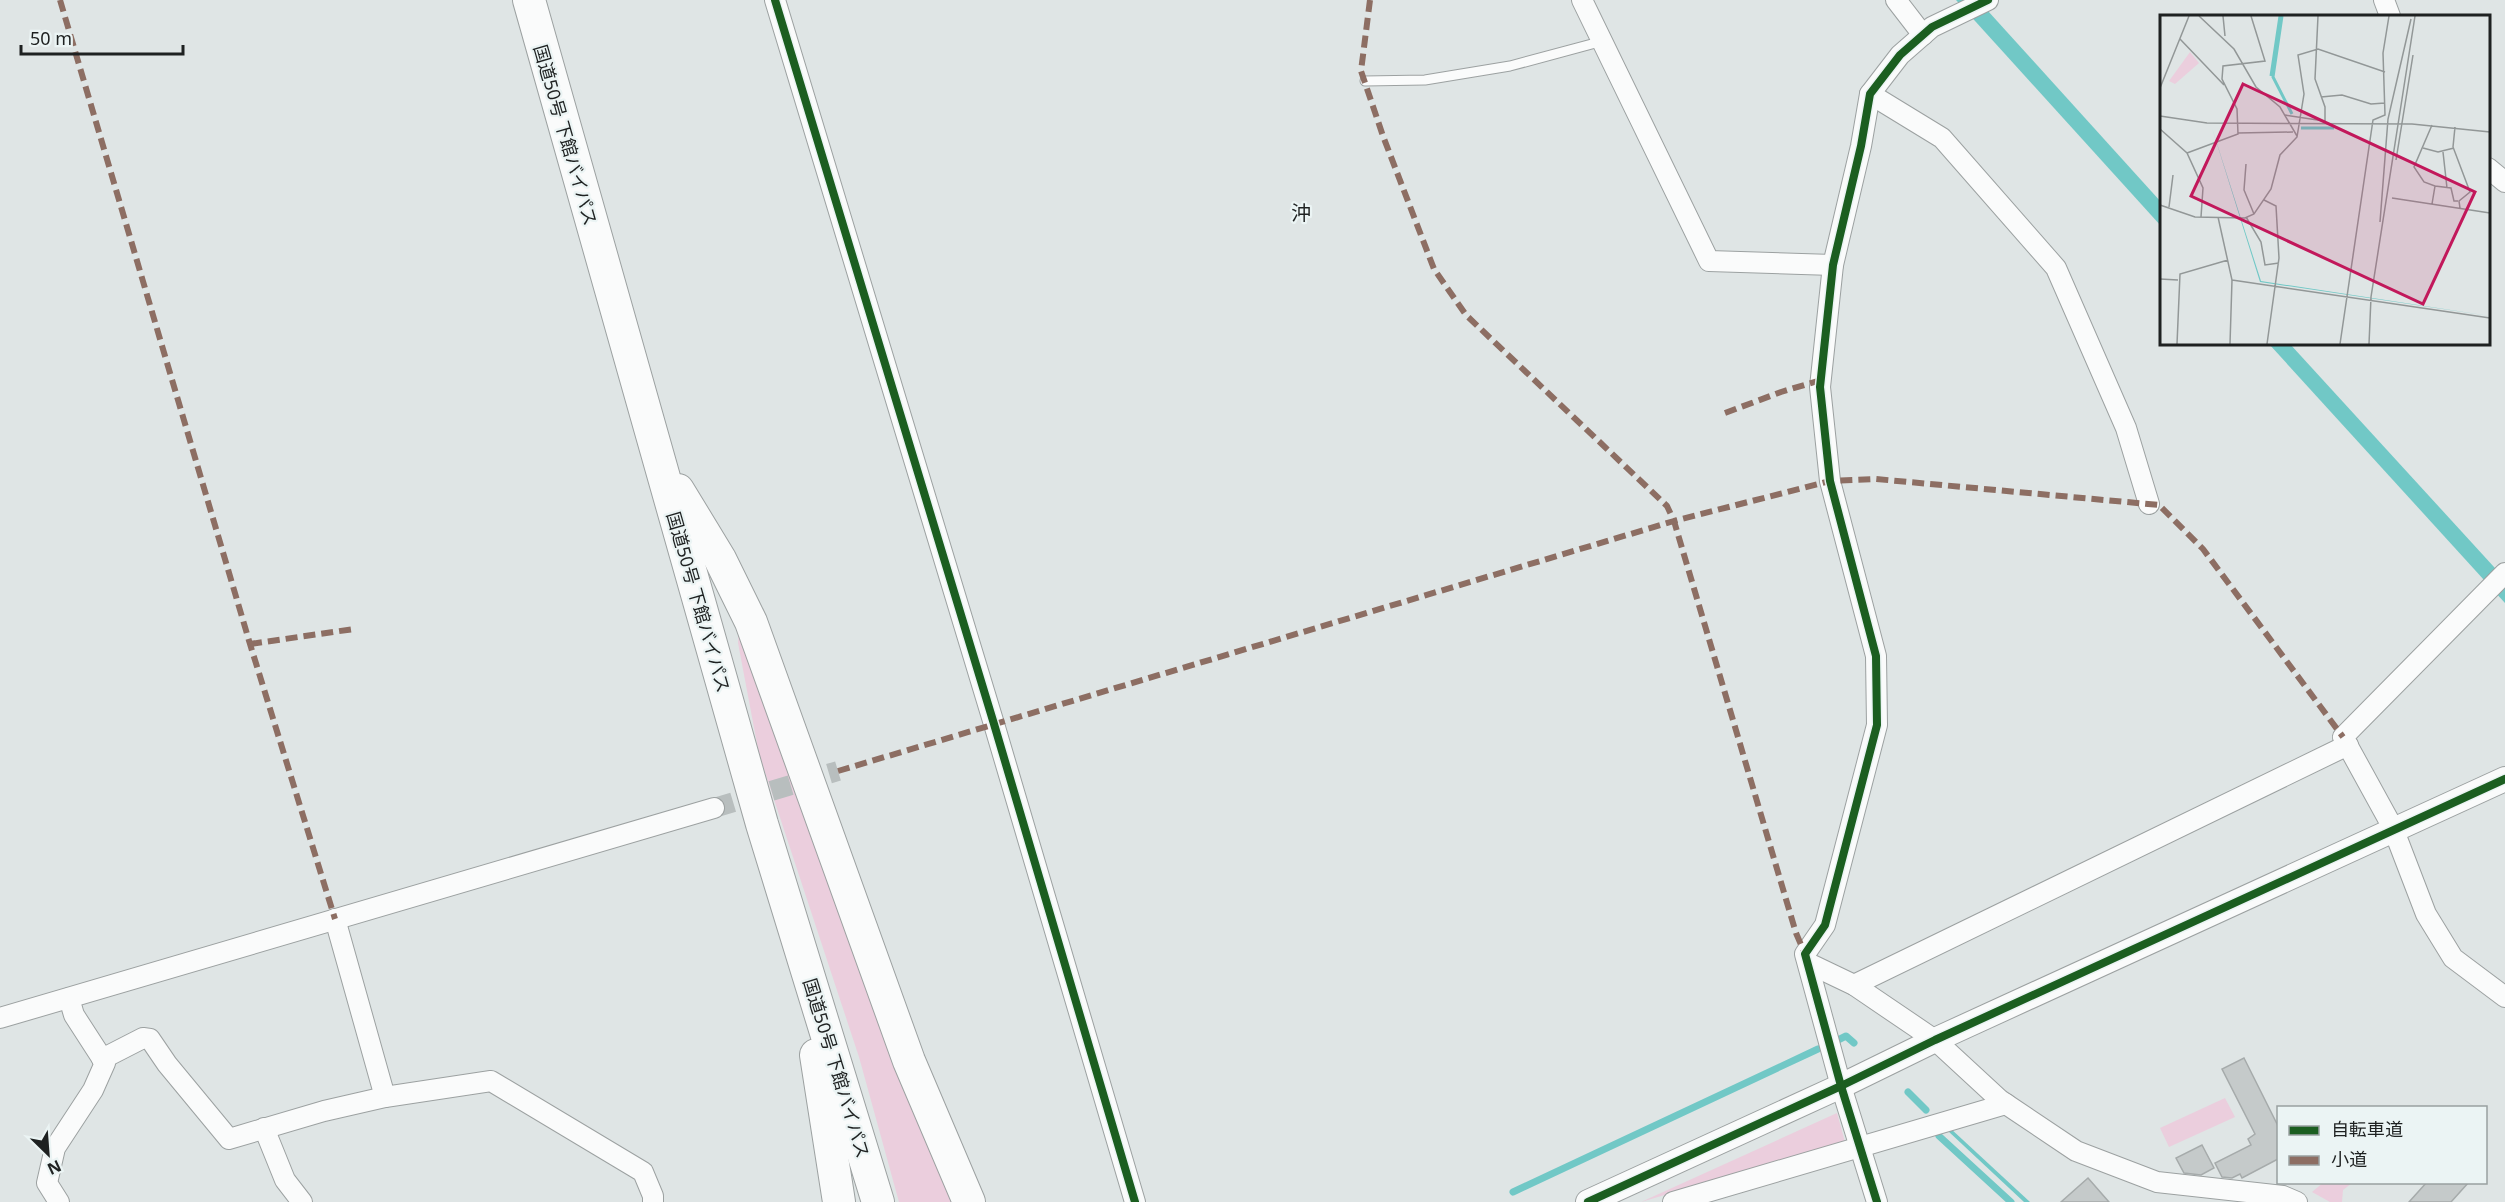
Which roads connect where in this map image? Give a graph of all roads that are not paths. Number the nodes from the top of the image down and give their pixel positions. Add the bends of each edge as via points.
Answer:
1 (529, 0) edge
2 (775, 0) edge
3 (1582, 0) edge
4 (1896, 0) edge
5 (2384, 0) edge
6 (1986, 1) edge
7 (2390, 15) edge
8 (1923, 35) junction
9 (1603, 41) junction
10 (1365, 81) dead end
11 (1870, 93) junction
12 (2490, 170) edge
13 (2505, 182) edge
14 (1833, 265) junction
15 (656, 453) junction
16 (2149, 504) dead end
17 (2505, 573) edge
18 (2348, 745) junction
19 (2505, 779) edge
20 (714, 808) tunnel mouth
21 (2393, 828) junction
22 (335, 919) junction
23 (797, 937) junction
24 (1808, 963) junction
25 (1854, 985) junction
26 (2505, 997) edge
27 (69, 998) junction
28 (0, 1018) edge
29 (1935, 1040) junction
30 (102, 1059) junction
31 (1841, 1086) junction
32 (385, 1097) junction
33 (2006, 1104) junction
34 (264, 1128) junction
35 (1861, 1146) junction
36 (1603, 1199) edge
37 (59, 1202) edge
38 (302, 1202) edge
39 (653, 1202) edge
40 (839, 1202) edge
41 (878, 1202) edge
42 (969, 1202) edge
43 (1135, 1202) edge
44 (1673, 1202) edge
45 (1877, 1202) edge
46 (2297, 1202) edge

1 - 15 highway, 国道50号 下館バイパス
2 - 43 street
3 - 9 street
4 - 8 street
5 - 7 street
6 - 8 street
8 - 11 street via 1900,55
9 - 10 lane via 1425,80
9 - 14 street via 1710,261
11 - 14 street
11 - 16 street via 1942,138 2056,268 2126,428
12 - 13 street
14 - 24 street via 1820,387 1830,481 1876,656 1877,725 1825,925 1805,954
15 - 23 highway, 国道50号 下館バイパス
15 - 42 highway via 720,559 751,622 909,1060
17 - 18 street via 2343,737
18 - 21 street
18 - 25 street
19 - 21 street
20 - 22 street
21 - 26 street via 2426,914 2453,958
21 - 29 street
22 - 27 street
22 - 32 street
23 - 40 highway
23 - 41 highway, 国道50号 下館バイパス
24 - 25 street
24 - 31 street
25 - 29 street
27 - 28 street
27 - 30 street via 74,1015
29 - 31 street
29 - 33 street
30 - 34 street via 143,1038 150,1039 229,1139
30 - 37 street via 105,1063 93,1090 55,1148 47,1183
31 - 35 street
31 - 36 street
32 - 34 street
32 - 39 street via 491,1081 643,1172
33 - 35 street
33 - 46 street via 2076,1151 2157,1182 2283,1196
34 - 38 street via 285,1180
35 - 44 street
35 - 45 street

